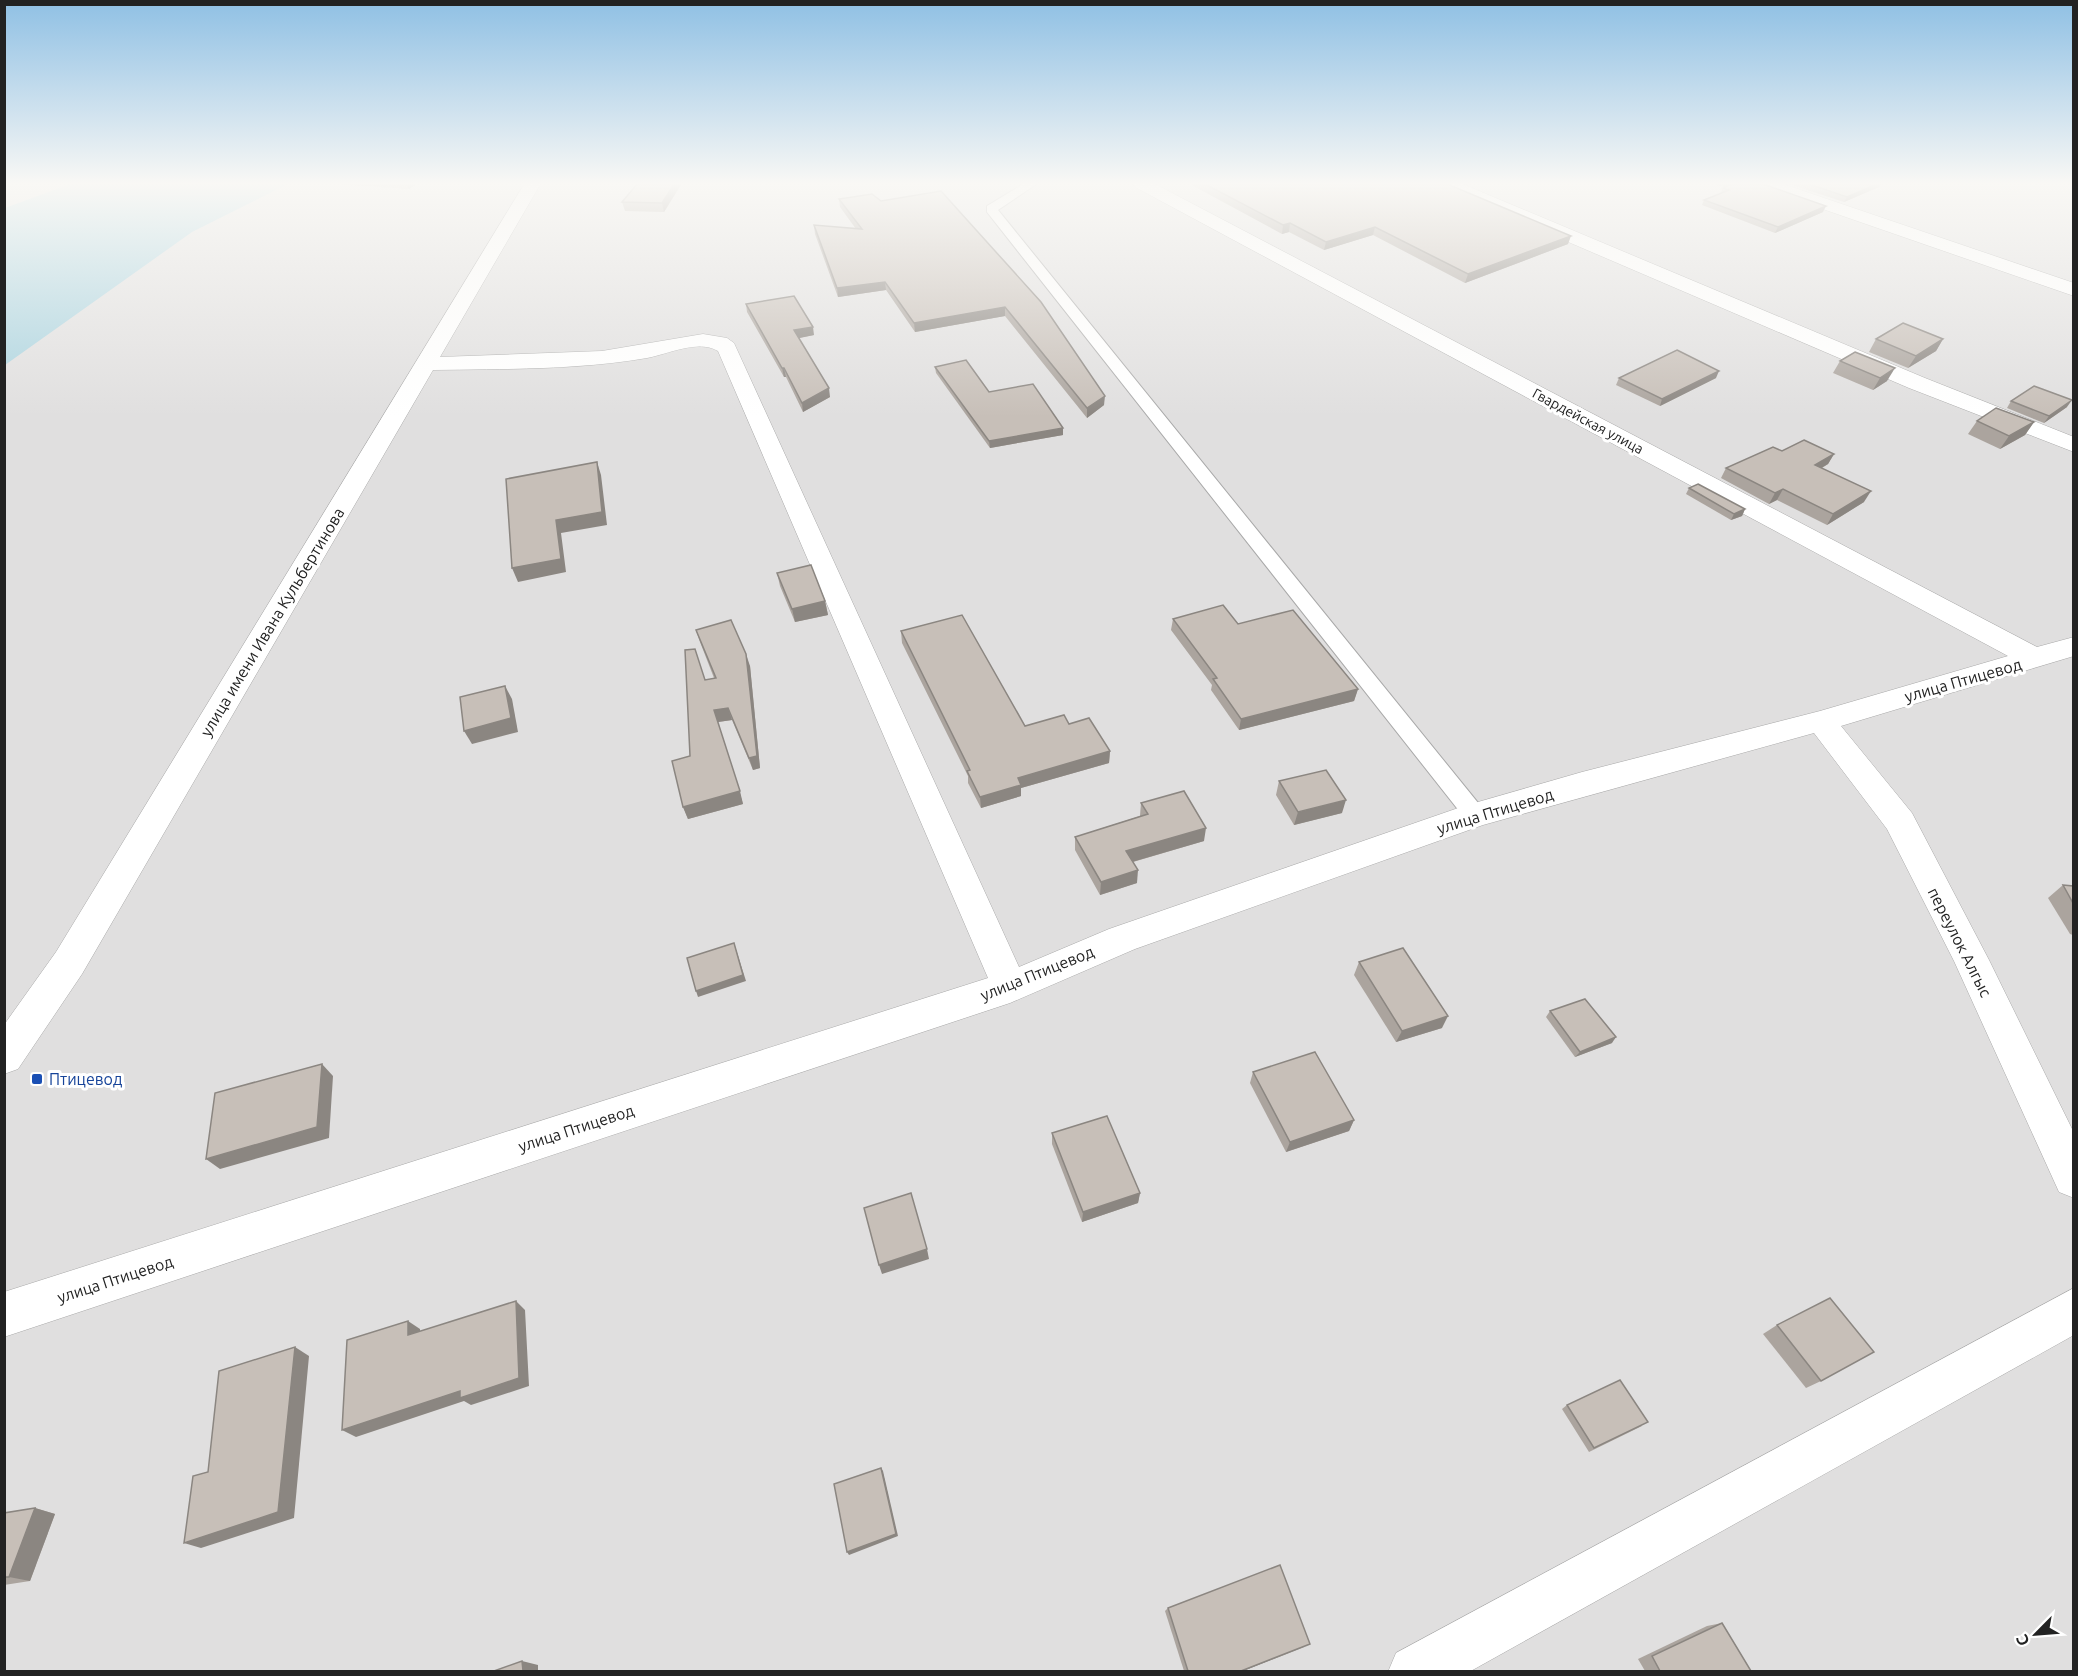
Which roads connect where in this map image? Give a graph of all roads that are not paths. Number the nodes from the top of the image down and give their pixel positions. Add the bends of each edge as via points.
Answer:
1 (487, 261) edge
2 (1033, 261) edge
3 (1288, 261) edge
4 (1630, 261) edge
5 (1990, 261) edge
6 (2073, 290) edge
7 (426, 364) junction
8 (2073, 445) edge
9 (2073, 646) edge
10 (2036, 659) junction
11 (1821, 721) junction
12 (1475, 815) junction
13 (1010, 987) junction
14 (4, 1057) edge
15 (2073, 1178) edge
16 (2073, 1310) edge
17 (4, 1315) edge
18 (1415, 1671) edge

1 - 7 street, улица имени Ивана Кульбертинова
2 - 12 lane
3 - 10 street, Гвардейская улица
4 - 8 street
5 - 6 street
7 - 13 street via 618,357 712,340 727,347
7 - 14 street, улица имени Ивана Кульбертинова via 69,963
9 - 10 street, улица Птицевод
10 - 11 street, улица Птицевод
11 - 12 street, улица Птицевод
11 - 15 street, переулок Алгыс via 1900,822 1971,960
12 - 13 street, улица Птицевод via 1122,939
13 - 17 street, улица Птицевод
16 - 18 street

